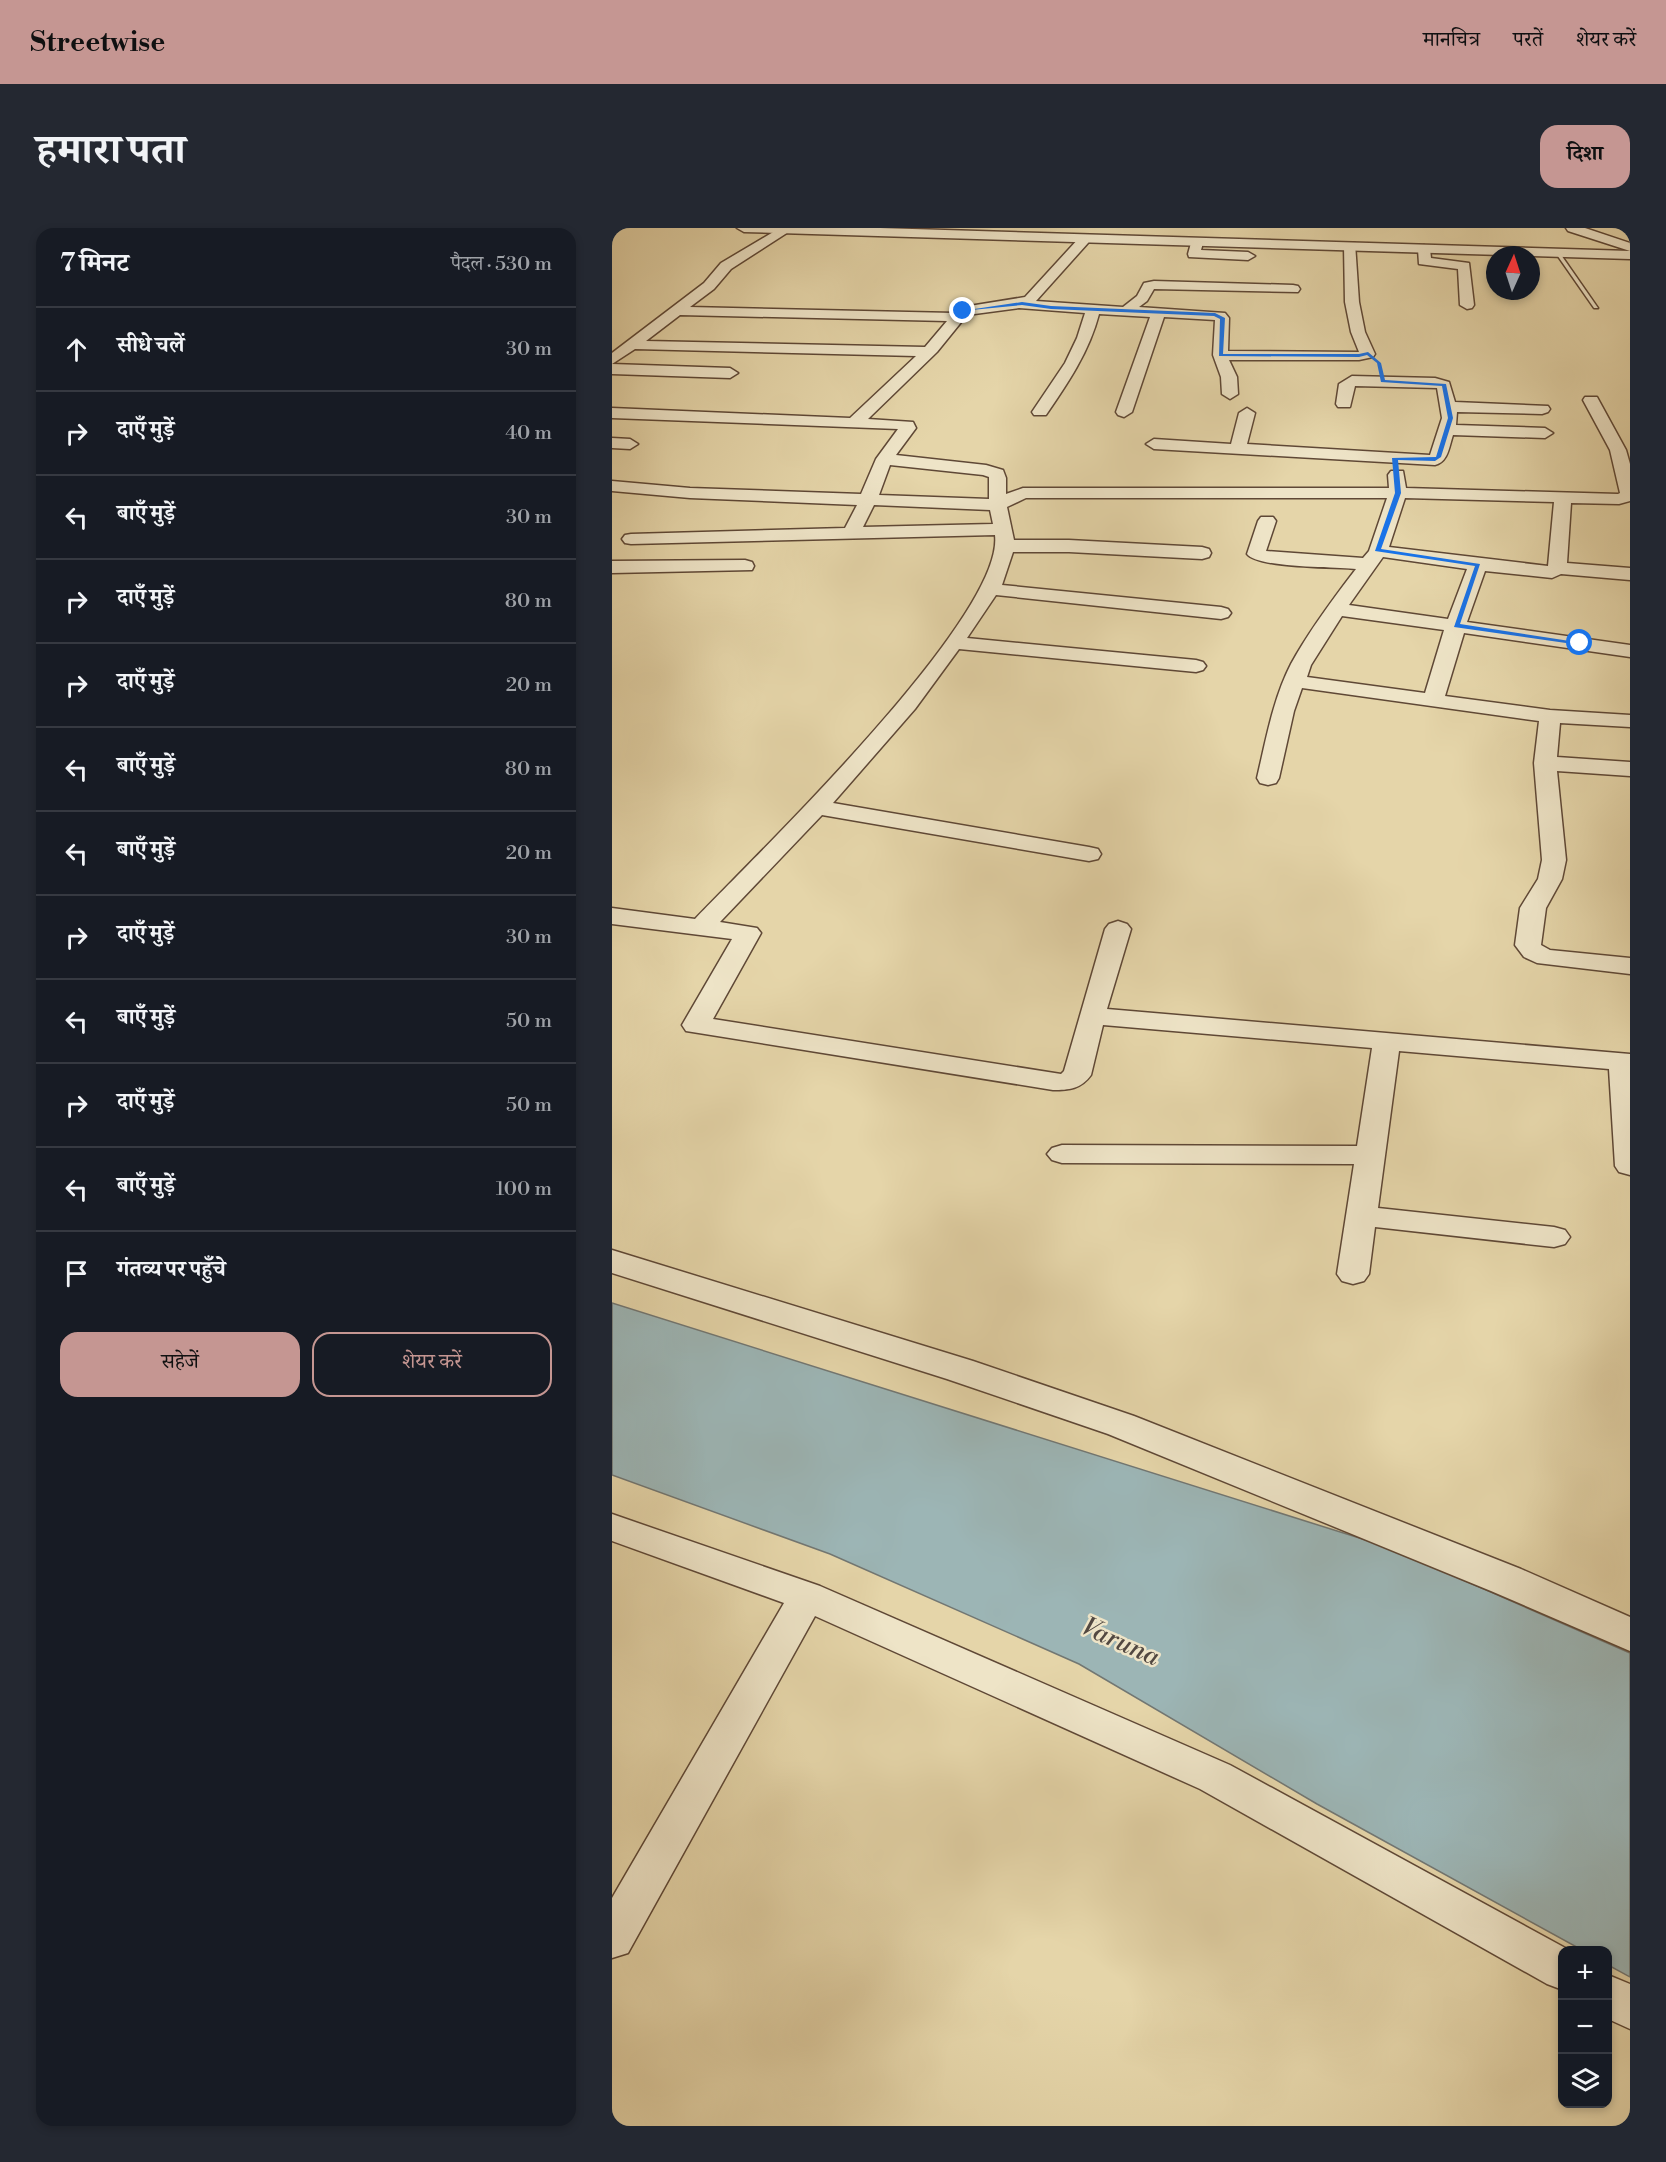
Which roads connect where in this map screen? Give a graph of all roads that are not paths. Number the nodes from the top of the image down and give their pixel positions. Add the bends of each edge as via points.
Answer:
1 (744, 228) edge
2 (1572, 228) edge
3 (787, 229) edge
4 (1052, 233) edge
5 (1084, 240) junction
6 (1197, 243) junction
7 (1350, 246) junction
8 (1630, 247) edge
9 (1424, 249) junction
10 (1557, 252) junction
11 (1210, 255) junction
12 (1630, 255) edge
13 (1248, 256) dead end
14 (1197, 286) junction
15 (1293, 289) dead end
16 (1022, 304) junction
17 (1467, 305) dead end
18 (1596, 307) dead end
19 (1093, 310) junction
20 (677, 311) junction
21 (1126, 311) junction
22 (1159, 312) junction
23 (957, 317) junction
24 (632, 345) junction
25 (928, 352) junction
26 (1368, 354) junction
27 (1220, 355) junction
28 (612, 360) edge
29 (612, 369) edge
30 (730, 373) dead end
31 (1383, 381) junction
32 (1230, 394) dead end
33 (1344, 404) dead end
34 (1449, 407) junction
35 (1542, 409) dead end
36 (1040, 412) dead end
37 (1124, 412) dead end
38 (612, 413) edge
39 (1247, 413) dead end
40 (1620, 417) dead end
41 (855, 422) junction
42 (1446, 430) junction
43 (1545, 433) dead end
44 (612, 443) edge
45 (630, 444) dead end
46 (1154, 444) dead end
47 (1238, 449) junction
48 (1624, 450) edge
49 (1395, 458) junction
50 (884, 459) junction
51 (1629, 483) edge
52 (612, 486) edge
53 (1398, 493) junction
54 (1563, 497) junction
55 (868, 500) junction
56 (998, 506) junction
57 (1267, 521) dead end
58 (851, 533) junction
59 (1004, 538) junction
60 (632, 539) dead end
61 (1202, 553) dead end
62 (1373, 557) junction
63 (1478, 565) junction
64 (745, 566) dead end
65 (612, 567) edge
66 (1557, 568) junction
67 (1630, 574) edge
68 (990, 590) junction
69 (1336, 609) junction
70 (1221, 613) dead end
71 (1456, 625) junction
72 (955, 643) junction
73 (1630, 651) edge
74 (1196, 666) dead end
75 (1294, 681) junction
76 (1433, 701) junction
77 (1550, 716) junction
78 (1630, 721) edge
79 (1545, 763) junction
80 (1630, 770) edge
81 (1268, 778) dead end
82 (815, 807) junction
83 (1089, 854) dead end
84 (612, 916) edge
85 (702, 926) junction
86 (1118, 929) dead end
87 (1630, 966) edge
88 (1092, 1016) junction
89 (1387, 1041) junction
90 (1626, 1062) edge
91 (1062, 1154) dead end
92 (1370, 1155) junction
93 (1630, 1166) edge
94 (1362, 1216) junction
95 (1554, 1237) dead end
96 (612, 1262) edge
97 (1353, 1274) dead end
98 (612, 1527) edge
99 (807, 1596) junction
100 (1630, 1635) edge
101 (612, 1939) edge
102 (1558, 1967) edge
103 (1612, 1997) edge
104 (1630, 2008) edge

1 - 3 street
2 - 8 street
3 - 4 street
3 - 20 street via 726,266 709,286
4 - 5 street
5 - 6 street
5 - 16 street via 1035,296
6 - 7 street
6 - 11 street via 1194,254
7 - 9 street
7 - 26 street via 1352,302 1358,332
9 - 10 street
9 - 17 street via 1424,261 1464,266
10 - 12 street
10 - 18 lane
11 - 13 street
11 - 14 street
14 - 15 street via 1260,283
14 - 21 street via 1151,285
16 - 19 street
16 - 23 street via 963,311
19 - 21 street
19 - 36 street via 1082,347
20 - 23 street
20 - 24 street
21 - 22 street
22 - 27 street via 1220,316
22 - 37 street
23 - 25 street
24 - 25 street
24 - 28 street
25 - 41 street
26 - 27 street
26 - 31 street via 1379,363
27 - 32 street via 1229,377
29 - 30 street
31 - 33 street via 1348,382
31 - 34 street via 1444,385
34 - 35 street
34 - 42 street
38 - 41 street
39 - 47 street
40 - 48 street via 1595,409
41 - 50 street via 909,426
42 - 43 street
42 - 49 street via 1437,459
44 - 45 street
46 - 47 street
47 - 49 street
48 - 51 street
49 - 53 street
50 - 55 street
50 - 56 street via 993,472 998,478
51 - 54 street via 1629,494 1619,499
52 - 55 street
53 - 54 street
53 - 56 street via 1023,493
53 - 62 street
54 - 66 street
55 - 56 street
55 - 58 street
56 - 59 street
57 - 62 street via 1256,554 1264,557
58 - 59 street
58 - 60 street
59 - 61 street via 1080,547
59 - 68 street
62 - 63 street
62 - 69 street
63 - 66 street via 1542,572
63 - 71 street
64 - 65 street
66 - 67 street
68 - 70 street
68 - 72 street
69 - 71 street
69 - 75 street
71 - 73 street
71 - 76 street
72 - 74 street
72 - 82 street via 904,709
75 - 76 street
75 - 81 street
76 - 77 street
77 - 78 street
77 - 79 street
79 - 80 street
79 - 87 street via 1554,860 1550,879 1533,908 1528,945 1533,952 1546,957
82 - 83 street
82 - 85 street
84 - 85 street
85 - 88 street via 748,933 696,1025 1068,1082 1077,1075
86 - 88 street
88 - 89 street
89 - 90 street
89 - 92 street
90 - 93 street
91 - 92 street
92 - 94 street
94 - 95 street
94 - 97 street
96 - 100 street via 960,1370 1121,1425 1506,1580
98 - 99 street
99 - 101 street
99 - 102 street via 1215,1777
103 - 104 street

